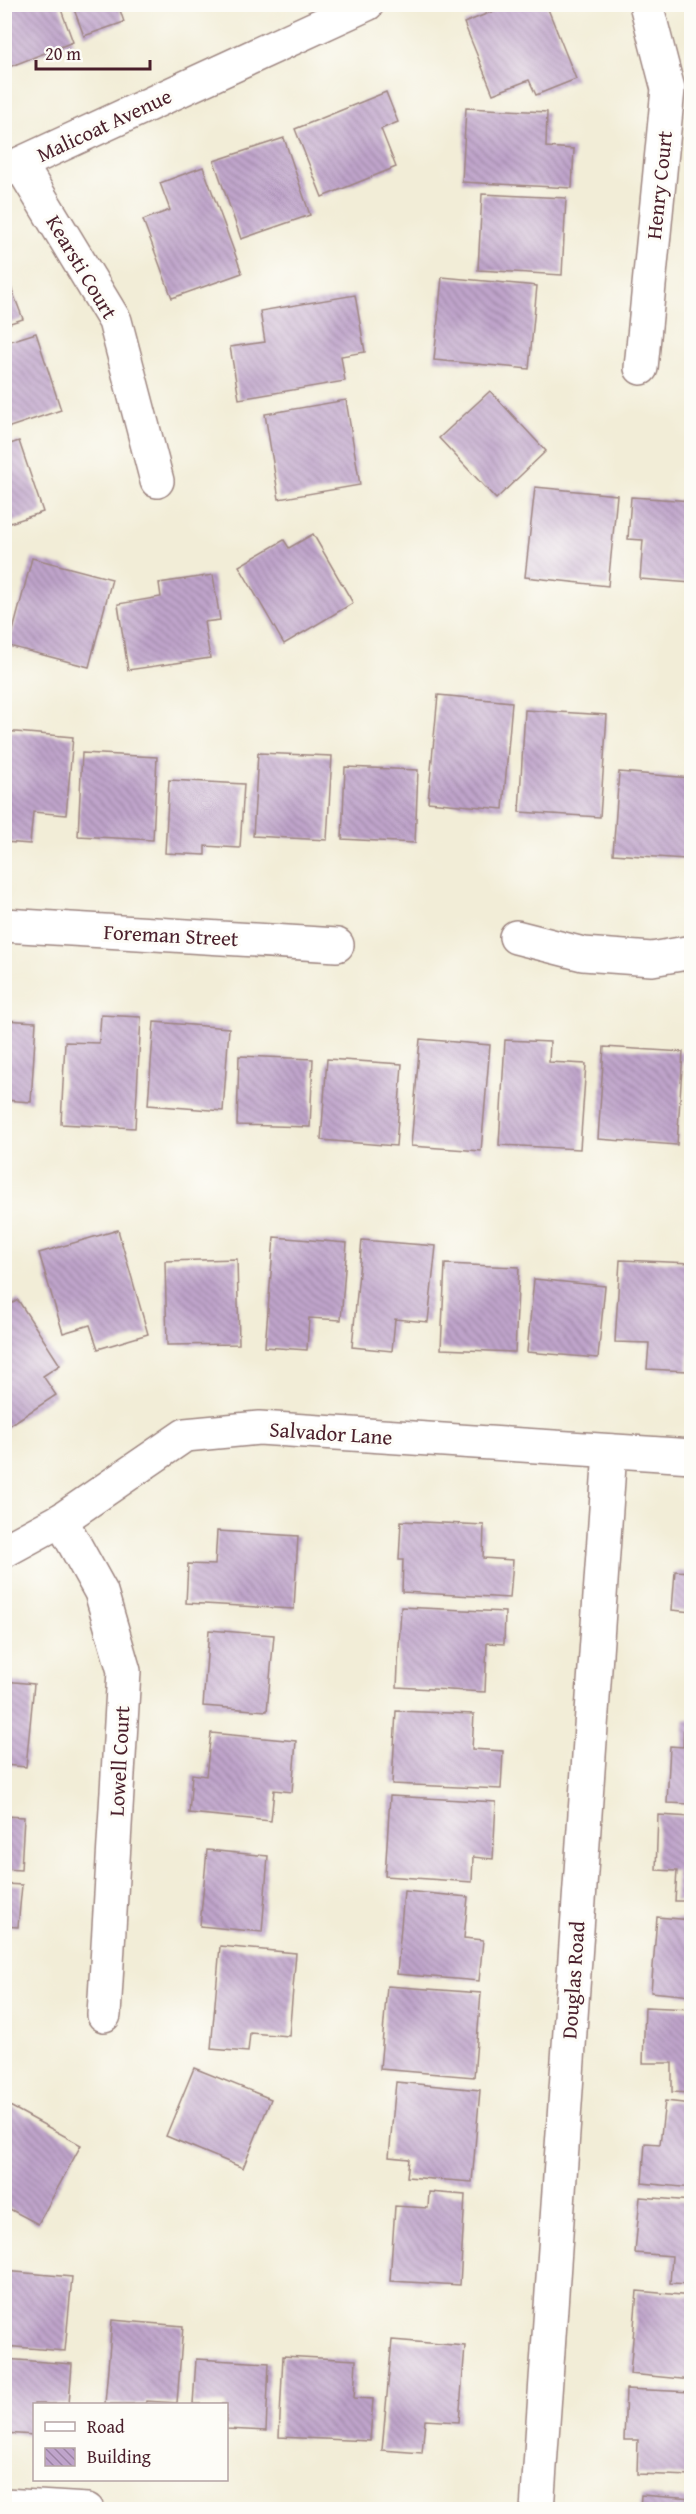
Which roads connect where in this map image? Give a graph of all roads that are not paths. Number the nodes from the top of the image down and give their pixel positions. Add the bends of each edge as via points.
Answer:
1 (367, 4) edge
2 (646, 4) edge
3 (12, 167) edge
4 (641, 368) dead end
5 (157, 481) dead end
6 (4, 925) edge
7 (516, 937) dead end
8 (337, 945) dead end
9 (692, 952) edge
10 (610, 1451) junction
11 (692, 1456) edge
12 (62, 1520) junction
13 (4, 1551) edge
14 (104, 2015) dead end
15 (4, 2505) edge
16 (87, 2510) edge
17 (537, 2510) edge

1 - 3 street, Malicoat Avenue
2 - 4 street, Henry Court via 668,89
3 - 5 street, Kearsti Court via 115,321
6 - 8 street, Foreman Street
7 - 9 street via 583,954 652,959
10 - 11 street, Salvador Lane
10 - 12 street, Salvador Lane via 259,1428 185,1436
10 - 17 street, Douglas Road
12 - 13 street, Salvador Lane
12 - 14 street, Lowell Court via 101,1592 124,1671
15 - 16 street

